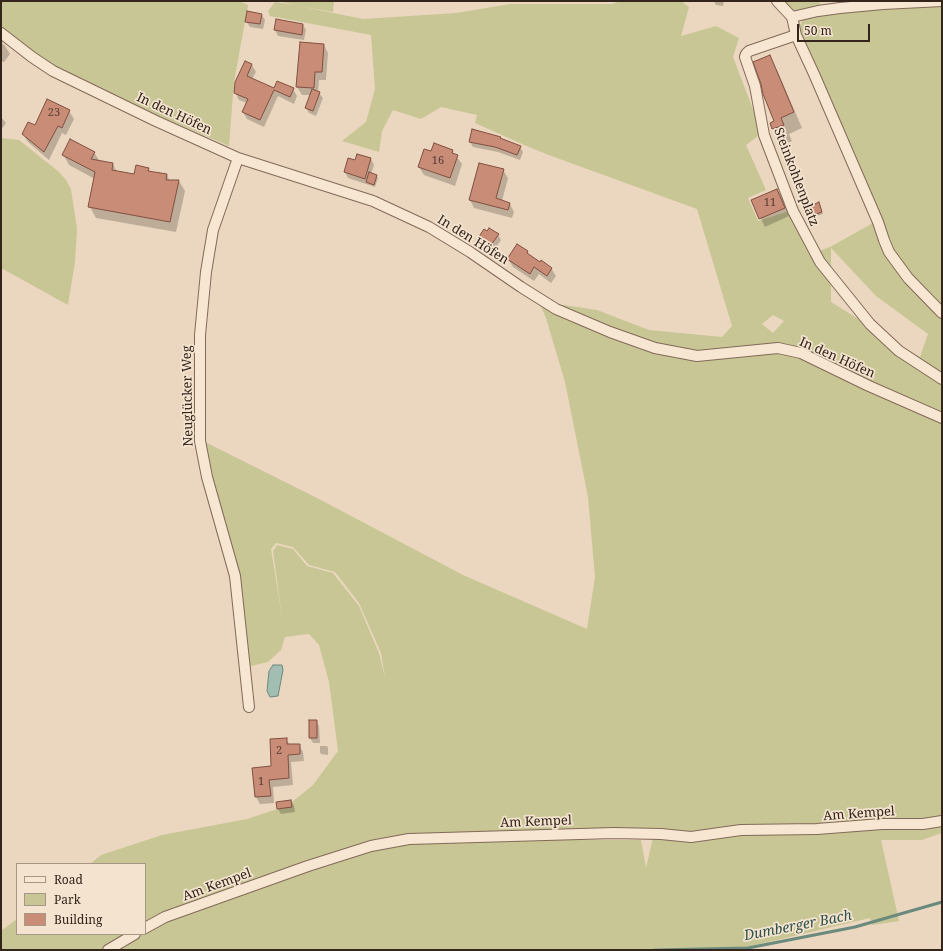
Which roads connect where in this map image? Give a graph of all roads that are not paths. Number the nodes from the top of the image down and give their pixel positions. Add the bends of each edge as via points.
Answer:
1 (777, 1) edge
2 (942, 1) edge
3 (792, 17) junction
4 (1, 33) edge
5 (796, 35) junction
6 (238, 158) junction
7 (942, 313) edge
8 (942, 379) edge
9 (942, 418) edge
10 (249, 707) dead end
11 (942, 821) edge
12 (146, 927) edge
13 (133, 935) edge
14 (108, 950) edge

1 - 3 street
2 - 3 street via 840,8
3 - 5 street
4 - 6 street, In den Höfen via 53,71
5 - 7 street via 890,252 908,278
5 - 8 street, Steinkohlenplatz via 749,51 745,58 755,86 764,135 793,211 820,262 870,324 899,351
6 - 9 street, In den Höfen via 373,201 470,252 556,309 610,332 655,348 697,356 778,348 801,353
6 - 10 street, Neuglücker Weg via 213,230 206,272 200,335 200,440 235,576
11 - 12 street, Am Kempel via 817,829 741,830 691,837 614,832 409,839 371,846 332,858 165,917
13 - 14 street

